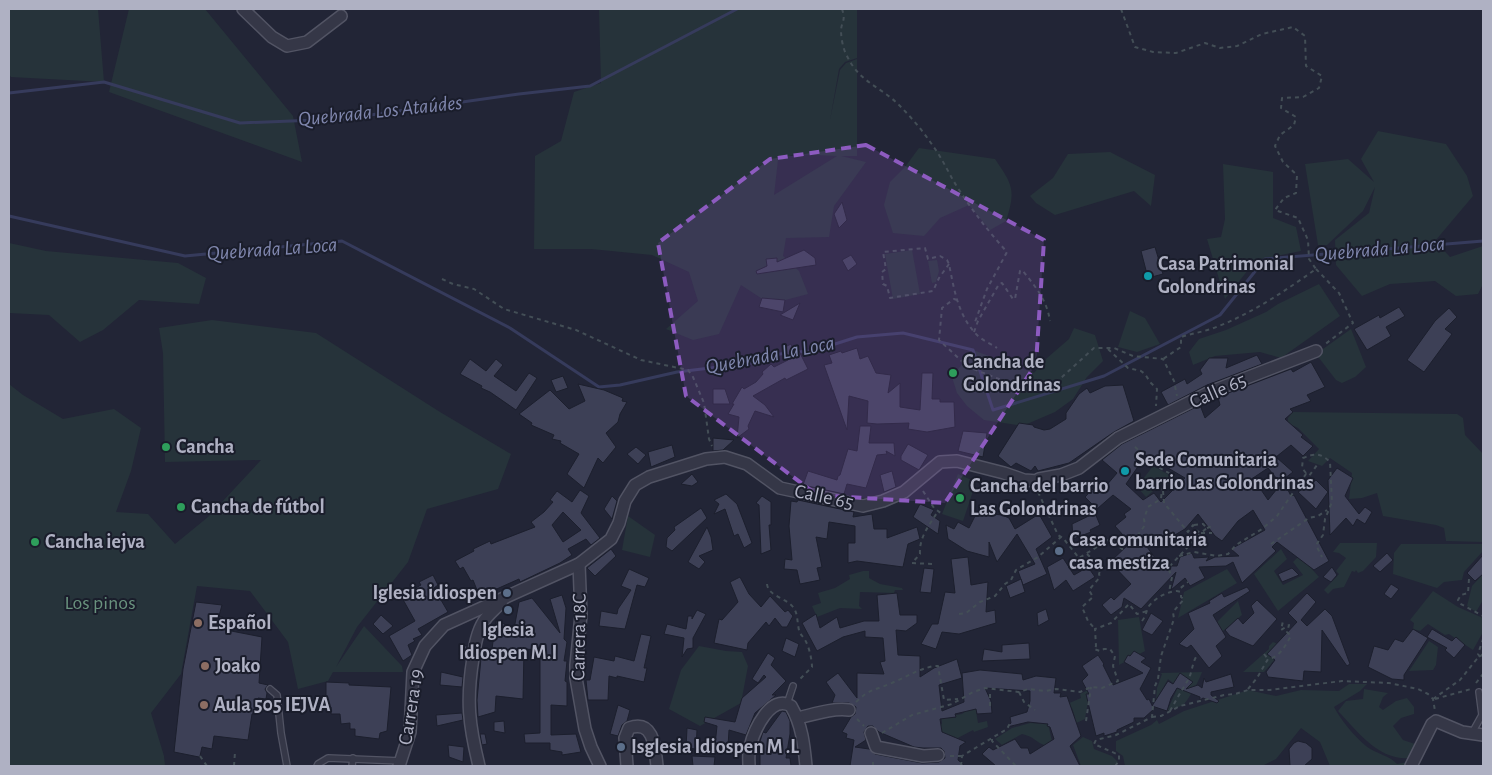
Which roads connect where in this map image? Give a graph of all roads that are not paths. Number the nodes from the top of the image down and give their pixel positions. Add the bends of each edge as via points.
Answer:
1 (243, 9) edge
2 (341, 16) dead end
3 (1316, 351) road end
4 (579, 564) junction
5 (506, 597) junction
6 (444, 624) joint
7 (793, 686) road end
8 (270, 689) dead end
9 (1479, 692) dead end
10 (787, 704) junction
11 (848, 710) road end
12 (798, 718) junction
13 (1478, 734) edge
14 (872, 737) road end
15 (938, 755) dead end
16 (353, 758) junction
17 (400, 764) edge
18 (287, 766) edge
19 (317, 766) edge
20 (352, 766) edge
21 (479, 766) edge
22 (600, 766) edge
23 (627, 766) edge
24 (657, 766) edge
25 (750, 766) edge
26 (806, 766) edge
27 (1411, 766) edge

1 - 2 street via 272,37 287,46 308,42
3 - 4 street, Calle 65 via 1210,392 1123,435 1079,468 1038,481 957,461 940,462 904,492 863,506 780,488 747,464 725,457 711,458 649,477 635,486 611,539
4 - 5 street, Calle 65
4 - 22 street, Carrera 18C via 581,615 576,678 590,748
5 - 6 street, Calle 65
5 - 21 street via 485,619 475,642 468,706 470,732
6 - 17 street, Carrera 19 via 425,646 413,672 410,732
7 - 10 lane
8 - 18 lane via 277,695
9 - 13 lane via 1482,715
10 - 12 street
10 - 25 street via 776,704 764,715 750,748
11 - 12 street via 842,708
12 - 26 street
13 - 27 street via 1462,732 1436,721
14 - 15 street via 880,748 923,756
16 - 17 lane
16 - 19 lane via 328,758
16 - 20 lane
23 - 24 street via 625,738 629,728 634,726 649,732 655,741

